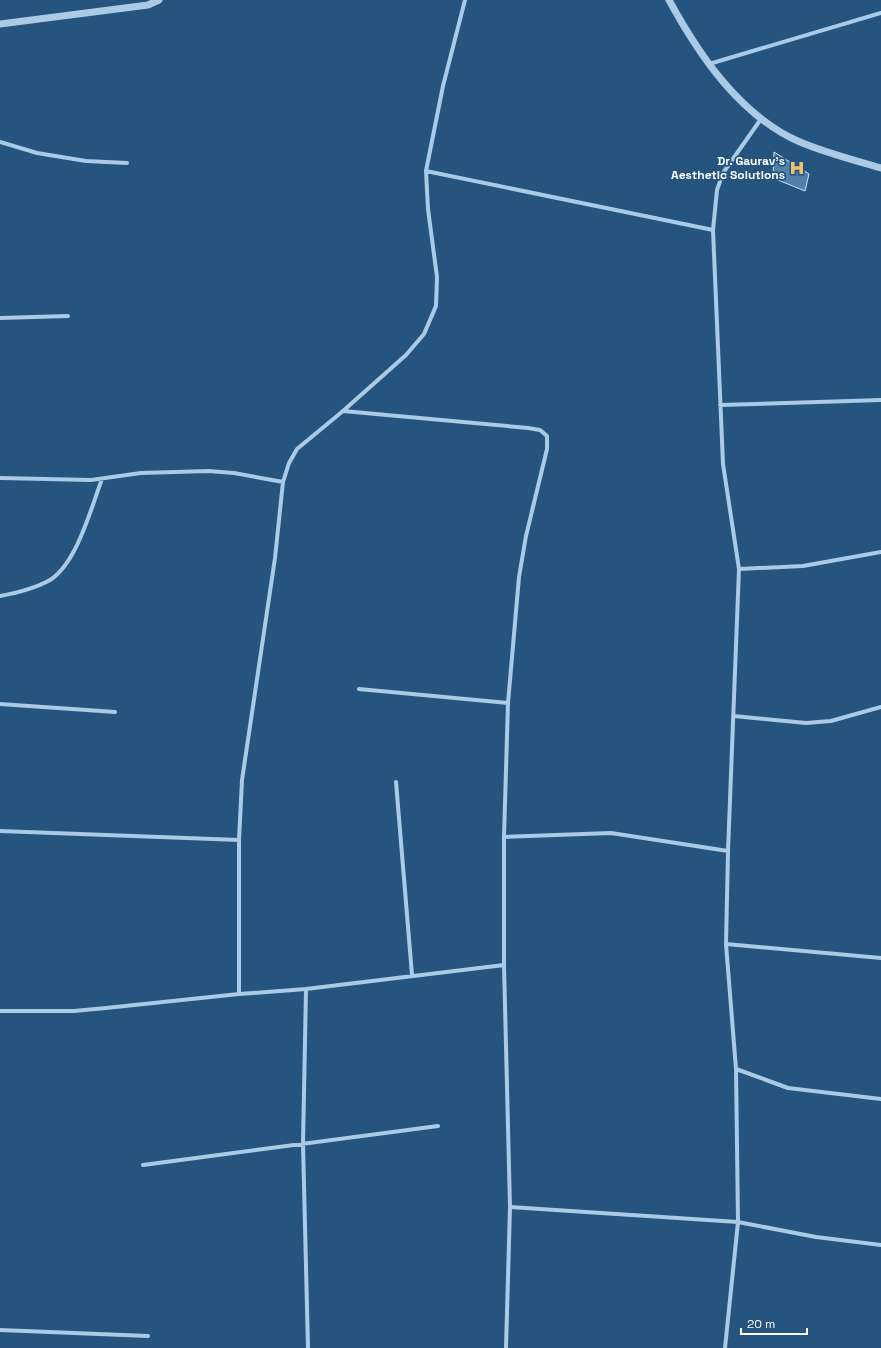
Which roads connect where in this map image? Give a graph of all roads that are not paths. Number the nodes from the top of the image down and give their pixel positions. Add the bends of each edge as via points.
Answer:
1 (159, 0) edge
2 (466, 0) edge
3 (669, 0) edge
4 (881, 13) edge
5 (0, 24) edge
6 (709, 64) junction
7 (761, 119) junction
8 (0, 142) edge
9 (127, 163) dead end
10 (881, 168) edge
11 (426, 171) junction
12 (713, 230) junction
13 (68, 316) dead end
14 (0, 318) edge
15 (881, 400) edge
16 (720, 405) junction
17 (343, 412) junction
18 (0, 478) edge
19 (102, 479) junction
20 (283, 482) junction
21 (881, 552) edge
22 (739, 569) junction
23 (0, 596) edge
24 (360, 689) dead end
25 (508, 703) junction
26 (0, 704) edge
27 (881, 707) edge
28 (115, 712) dead end
29 (734, 716) junction
30 (396, 782) dead end
31 (0, 831) edge
32 (504, 836) junction
33 (239, 840) junction
34 (728, 851) junction
35 (726, 944) junction
36 (881, 958) edge
37 (504, 965) junction
38 (412, 975) junction
39 (306, 988) junction
40 (239, 994) junction
41 (0, 1011) edge
42 (736, 1069) junction
43 (881, 1099) edge
44 (438, 1126) dead end
45 (303, 1144) junction
46 (143, 1165) dead end
47 (510, 1207) junction
48 (738, 1222) junction
49 (881, 1245) edge
50 (0, 1330) edge
51 (148, 1336) dead end
52 (308, 1348) edge
53 (506, 1348) edge
54 (725, 1348) edge

1 - 5 street via 148,5
2 - 11 street via 443,86
3 - 6 street
4 - 6 street
6 - 7 street via 732,92
7 - 10 street via 798,141
7 - 12 street via 723,173 717,190
8 - 9 street via 37,153 86,161
11 - 12 street
11 - 17 street via 428,209 438,277 436,306 424,334 411,350
12 - 16 street
13 - 14 street
15 - 16 street
16 - 22 street via 723,464
17 - 20 street via 297,449
17 - 25 street via 528,428 540,430 547,436 547,449 519,577
18 - 19 street
19 - 20 street via 147,472 208,471
19 - 23 street via 77,545 59,572 38,585
20 - 33 street via 275,558 242,780
21 - 22 street via 803,566
22 - 29 street
24 - 25 street
25 - 32 street
26 - 28 street
27 - 29 street via 831,721 806,723
29 - 34 street
30 - 38 street
31 - 33 street
32 - 34 street via 611,833
32 - 37 street
33 - 40 street
34 - 35 street
35 - 36 street
35 - 42 street
37 - 38 street
37 - 47 street
38 - 39 street
39 - 40 street
39 - 45 street
40 - 41 street via 74,1011
42 - 43 street via 788,1088
42 - 48 street
44 - 45 street
45 - 46 street
45 - 52 street
47 - 48 street
47 - 53 street
48 - 49 street via 816,1237
48 - 54 street
50 - 51 street

